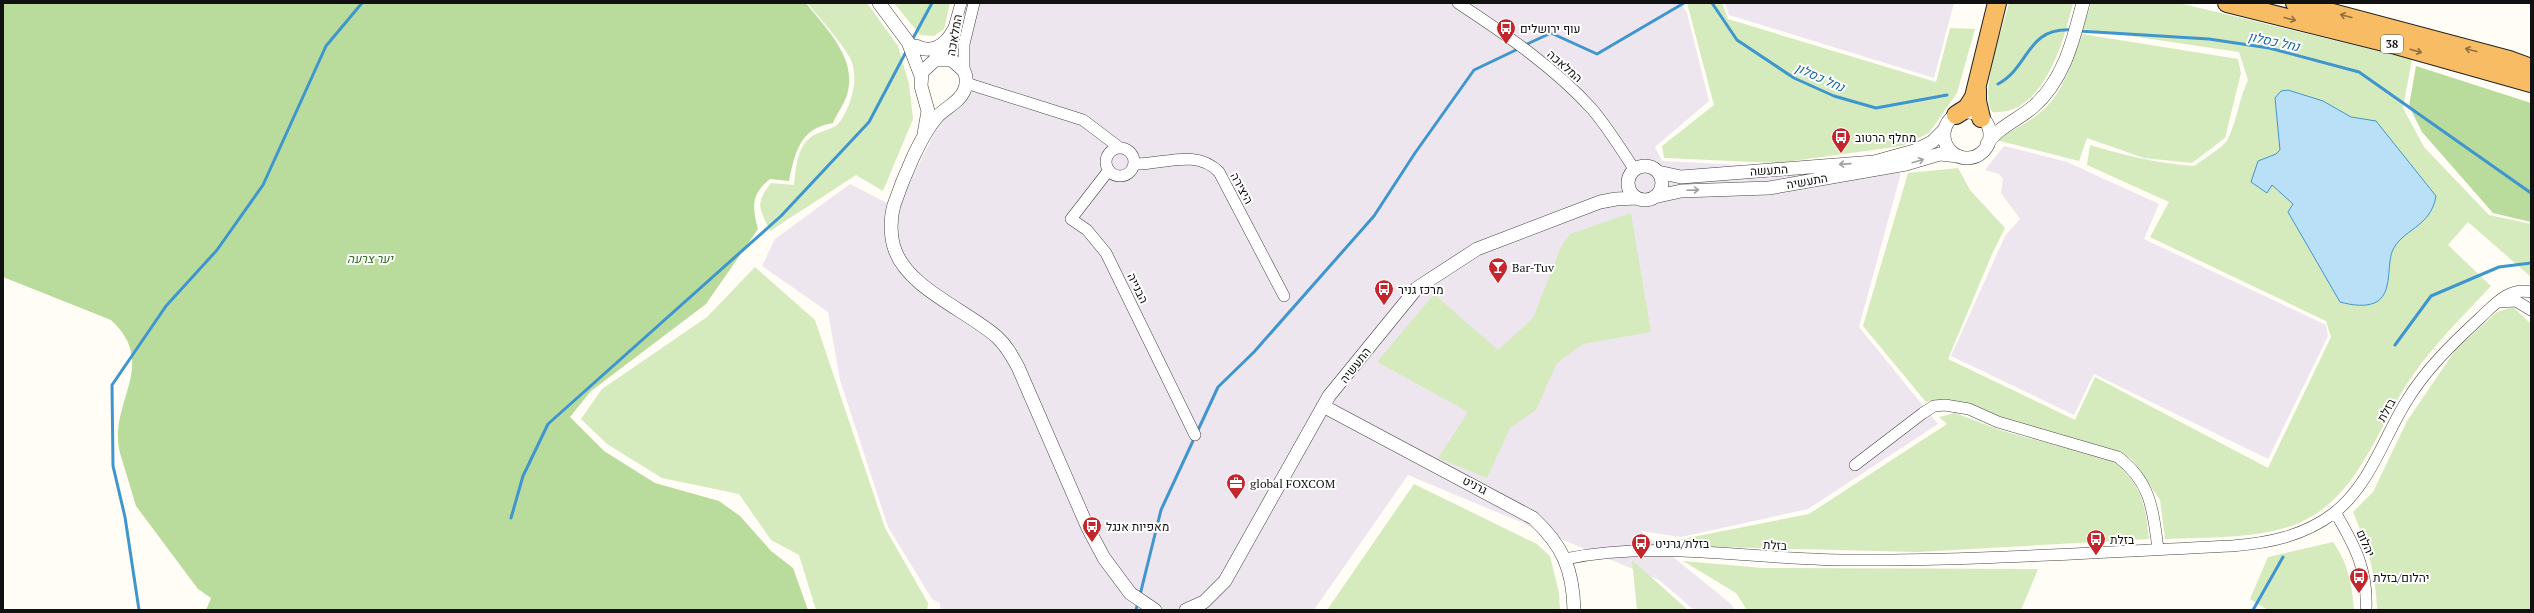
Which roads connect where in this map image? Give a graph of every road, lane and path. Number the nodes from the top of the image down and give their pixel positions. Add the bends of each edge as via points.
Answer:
1 (879, 3) edge
2 (961, 3) edge
3 (974, 3) edge
4 (1458, 3) edge
5 (1997, 3) edge
6 (2083, 3) edge
7 (2227, 3) edge
8 (2297, 3) edge
9 (953, 31) junction
10 (904, 34) junction
11 (916, 46) junction
12 (939, 59) junction
13 (2531, 68) edge
14 (921, 76) junction
15 (965, 77) junction
16 (2531, 83) edge
17 (1977, 88) junction
18 (924, 93) junction
19 (952, 103) junction
20 (1956, 115) junction
21 (1982, 119) junction
22 (2016, 120) junction
23 (1945, 130) junction
24 (924, 134) junction
25 (1987, 144) junction
26 (1120, 148) junction
27 (1958, 156) junction
28 (1134, 164) junction
29 (1109, 170) junction
30 (1658, 172) junction
31 (1631, 174) junction
32 (1654, 197) junction
33 (1637, 198) junction
34 (1600, 202) junction
35 (2531, 292) edge
36 (1284, 296) dead end
37 (2496, 303) junction
38 (2531, 310) edge
39 (1323, 406) junction
40 (1195, 435) dead end
41 (1855, 465) dead end
42 (2335, 512) junction
43 (2158, 549) junction
44 (1565, 559) junction
45 (1155, 610) edge
46 (1186, 610) edge
47 (1574, 610) edge
48 (2366, 610) edge

1 - 10 street
2 - 9 street, המלאכה
3 - 15 street, המלאכה via 964,44
4 - 31 street, המלאכה via 1534,57 1574,90 1607,128
5 - 17 highway
6 - 22 street via 2074,38 2062,68 2040,101
7 -> 16 highway, 38 via 2396,45
13 -> 8 highway, 38
9 - 11 street via 946,42 936,47 926,50
9 - 12 street, המלאכה via 947,49
10 - 11 street
10 - 14 street via 916,58
11 - 12 street via 929,56
12 - 14 street via 926,66
12 - 15 street via 952,60
14 - 18 street
15 - 19 street via 961,96
15 - 26 street via 1083,120
17 - 20 highway via 1969,106
17 - 21 highway via 1976,99
18 - 19 street via 938,104
18 - 24 street via 928,111
19 - 24 street via 936,117
20 - 21 street via 1969,113
20 - 23 street via 1949,121
21 - 22 street via 1996,124
21 - 25 street via 1989,131
22 - 25 street via 1999,131
23 - 27 street via 1946,143
23 -> 30 street, התעשה via 1932,142 1914,151 1874,162 1681,177
24 - 45 street via 894,206 891,231 895,250 902,264 915,279 983,326 1008,350 1104,558 1130,593
25 - 27 street via 1975,156
26 - 28 street via 1130,152
26 - 29 street via 1108,155 1106,163
32 -> 27 street, התעשיה via 1681,191 1769,188 1902,165 1940,154
28 - 29 street via 1125,175 1114,175
28 - 36 street, היצירה via 1189,158 1207,161 1213,166 1219,172
29 - 40 street, הבנייה via 1071,219 1087,230 1106,253
30 - 31 street via 1644,166
30 - 32 street via 1662,182 1659,193
31 - 33 street via 1629,190
31 - 34 street, התעשיה
32 - 33 street via 1646,200
33 - 34 street, התעשיה via 1616,198
34 - 39 street, התעשיה via 1477,249 1417,288
35 - 37 street, בזלת via 2512,293
37 - 38 street via 2510,300 2522,303
37 - 42 street, בזלת via 2460,336 2418,383 2360,485
39 - 44 street, גרניט via 1533,518 1550,534
39 - 46 street, התעשיה via 1225,581 1204,602
41 - 43 street via 1934,406 1969,409 1998,422 2118,457 2132,468 2142,481 2149,497
42 - 43 street, בזלת via 2308,530 2278,540 2232,546
42 - 48 street, יהלום via 2359,554 2367,591
43 - 44 street, בזלת via 1876,560 1782,559 1644,550 1611,551
44 - 47 street, גרניט via 1574,591

